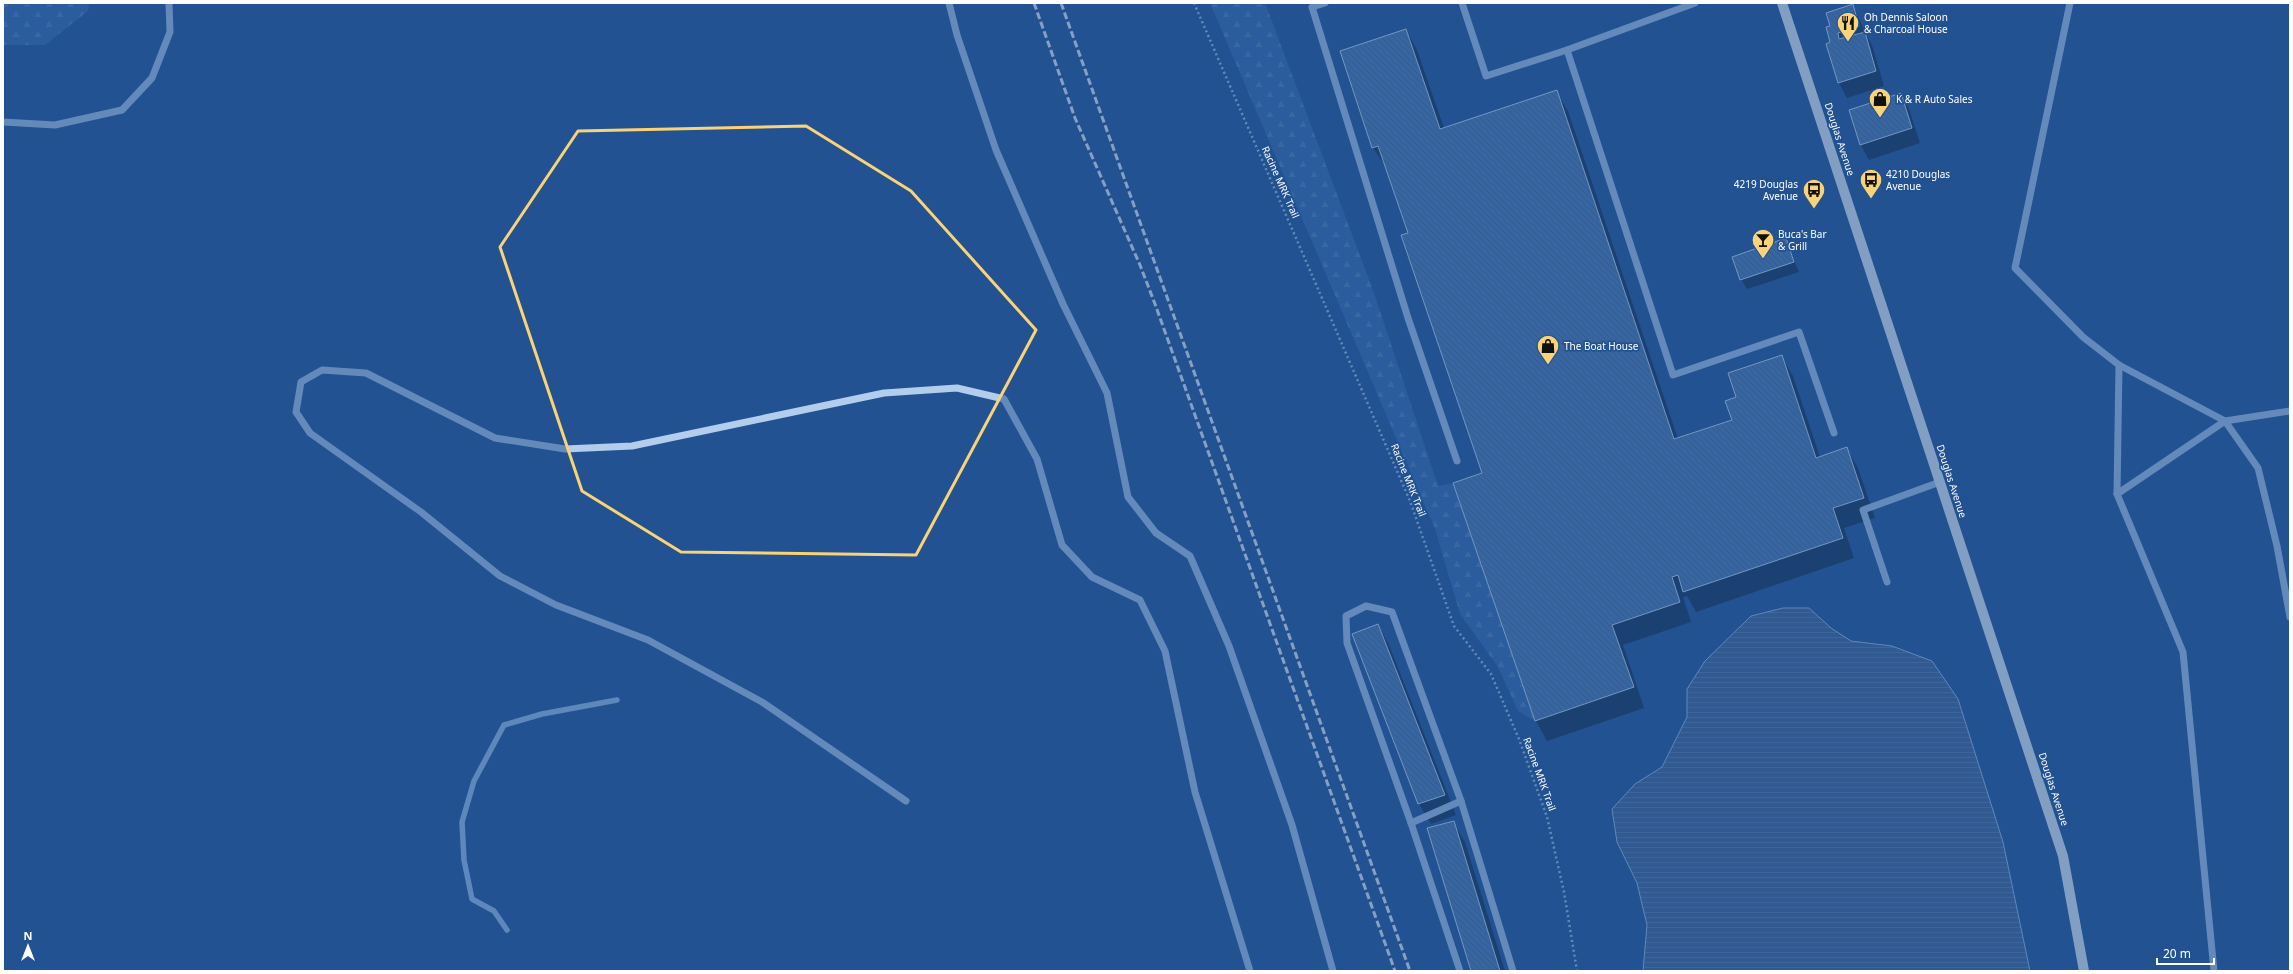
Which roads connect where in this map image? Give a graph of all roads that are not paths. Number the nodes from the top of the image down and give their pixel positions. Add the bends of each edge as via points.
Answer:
1 (169, 3) edge
2 (949, 3) edge
3 (1325, 3) edge
4 (1462, 3) edge
5 (1694, 3) edge
6 (1782, 3) edge
7 (2070, 3) edge
8 (1567, 50) junction
9 (3, 122) edge
10 (2119, 365) junction
11 (2290, 411) edge
12 (2225, 422) junction
13 (1834, 433) dead end
14 (1457, 461) dead end
15 (1940, 482) junction
16 (2117, 494) junction
17 (1887, 582) dead end
18 (2290, 617) edge
19 (1461, 801) junction
20 (906, 802) dead end
21 (1411, 823) junction
22 (1250, 971) edge
23 (1333, 971) edge
24 (1460, 971) edge
25 (1513, 971) edge
26 (2084, 971) edge
27 (2214, 971) edge

1 - 9 lane via 170,32 152,78 122,110 55,125
2 - 23 lane via 957,35 996,150 1063,304 1107,393 1128,496 1156,533 1190,556 1229,646 1292,826
3 - 14 lane via 1312,7 1408,318
4 - 8 lane via 1486,76
5 - 8 lane
6 - 15 main road, Douglas Avenue
7 - 10 lane via 2015,268 2082,337
8 - 13 lane via 1673,375 1799,332
10 - 12 lane
10 - 16 lane
11 - 12 lane
12 - 16 lane
12 - 18 lane via 2258,468 2277,546
15 - 17 lane via 1863,510
15 - 26 main road, Douglas Avenue via 2063,856
16 - 27 lane via 2183,652
19 - 21 lane
19 - 21 lane via 1392,612 1366,606 1346,616 1347,643
19 - 25 lane
20 - 22 lane via 762,702 648,640 556,605 500,576 421,512 310,433 296,412 301,382 322,370 366,373 495,438 565,449 632,446 884,393 957,388 1004,399 1037,459 1062,545 1092,577 1140,600 1165,651 1195,792
21 - 24 lane

